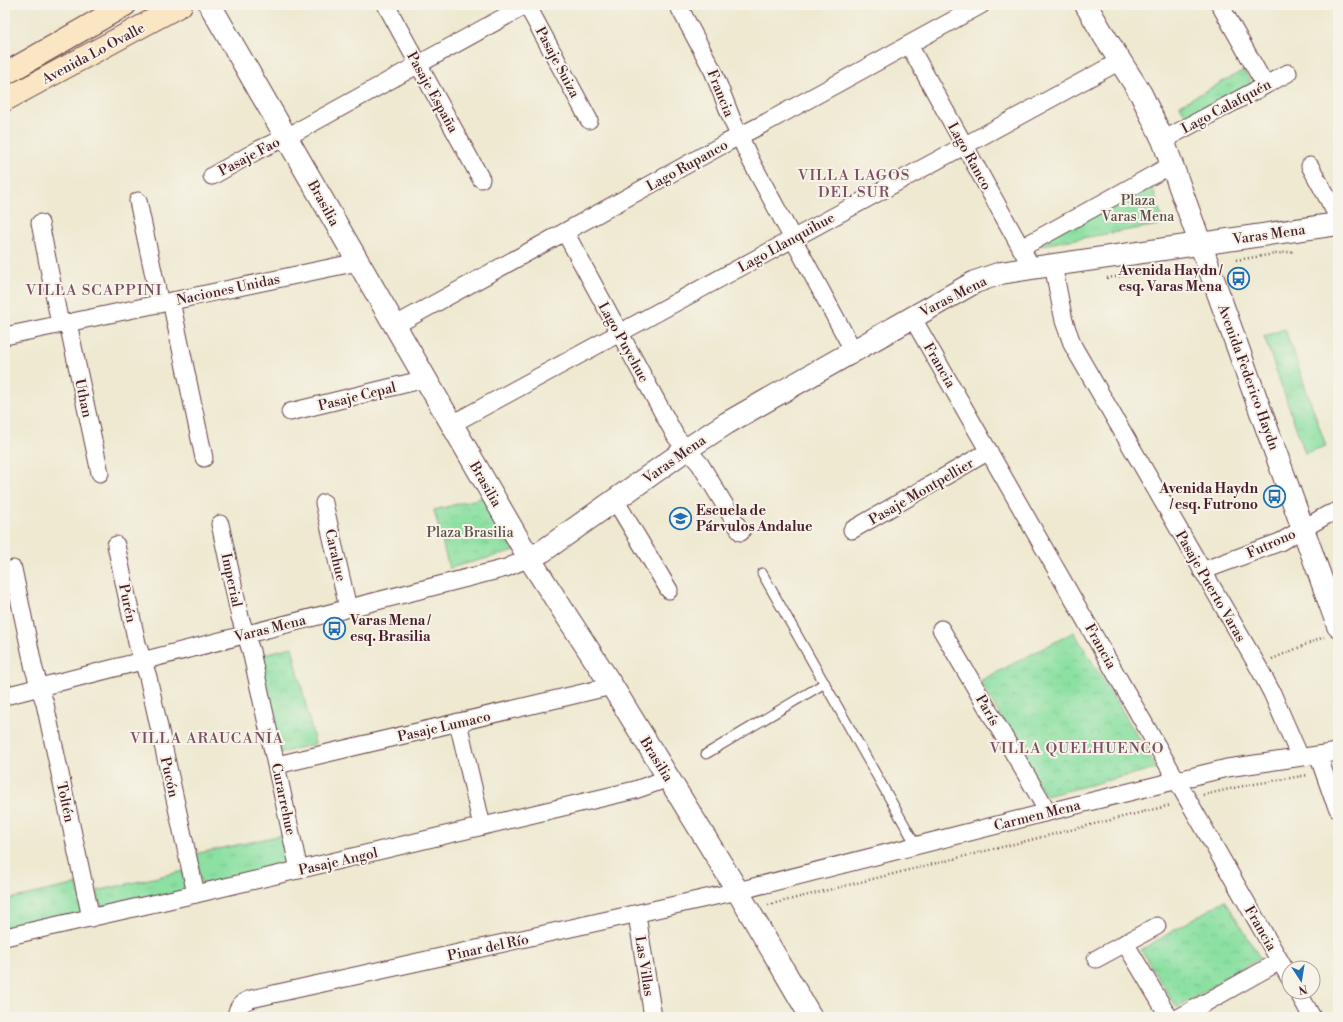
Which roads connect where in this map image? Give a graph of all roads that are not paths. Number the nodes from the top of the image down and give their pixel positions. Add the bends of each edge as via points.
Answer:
1 (125, 5) edge
2 (181, 5) edge
3 (210, 5) edge
4 (386, 5) edge
5 (527, 5) edge
6 (678, 5) edge
7 (981, 5) edge
8 (1086, 5) edge
9 (1220, 5) edge
10 (909, 44) junction
11 (1120, 61) junction
12 (418, 65) junction
13 (1288, 73) dead end
14 (5, 74) edge
15 (1265, 86) junction
16 (5, 100) edge
17 (589, 120) dead end
18 (287, 136) junction
19 (739, 136) junction
20 (1164, 140) junction
21 (964, 146) junction
22 (1173, 164) junction
23 (1310, 166) dead end
24 (212, 176) dead end
25 (480, 179) dead end
26 (138, 201) dead end
27 (1338, 217) edge
28 (40, 223) dead end
29 (1338, 224) edge
30 (565, 232) junction
31 (793, 239) junction
32 (1202, 244) junction
33 (1021, 248) junction
34 (358, 262) junction
35 (1053, 265) junction
36 (1032, 268) junction
37 (166, 302) junction
38 (912, 317) junction
39 (64, 323) junction
40 (394, 326) junction
41 (619, 333) junction
42 (5, 336) edge
43 (853, 350) junction
44 (425, 379) junction
45 (290, 412) dead end
46 (452, 424) junction
47 (687, 449) junction
48 (989, 451) junction
49 (204, 458) dead end
50 (100, 472) dead end
51 (615, 500) junction
52 (324, 503) dead end
53 (1338, 511) edge
54 (220, 524) dead end
55 (1304, 529) junction
56 (852, 530) dead end
57 (741, 532) dead end
58 (116, 545) dead end
59 (529, 558) junction
60 (13, 569) dead end
61 (1202, 571) junction
62 (762, 573) dead end
63 (669, 590) dead end
64 (348, 608) junction
65 (941, 629) dead end
66 (1332, 631) edge
67 (246, 634) junction
68 (142, 660) junction
69 (825, 683) junction
70 (612, 686) junction
71 (40, 687) junction
72 (5, 696) edge
73 (458, 722) junction
74 (1338, 752) edge
75 (706, 754) dead end
76 (1318, 755) junction
77 (1300, 758) junction
78 (277, 765) junction
79 (669, 778) junction
80 (1176, 780) junction
81 (1338, 809) edge
82 (1048, 812) junction
83 (482, 826) junction
84 (916, 845) junction
85 (299, 870) junction
86 (738, 891) junction
87 (196, 894) junction
88 (637, 915) junction
89 (92, 918) junction
90 (1157, 926) dead end
91 (5, 937) edge
92 (1125, 943) junction
93 (1096, 959) dead end
94 (1280, 961) joint
95 (1302, 1000) edge
96 (238, 1011) edge
97 (653, 1017) edge
98 (811, 1017) edge
99 (1168, 1017) edge
100 (1180, 1017) edge
101 (1312, 1017) edge

1 - 14 main road, Avenida Lo Ovalle
2 - 16 main road, Avenida Lo Ovalle
3 - 18 street, Brasilia
4 - 12 street, Pasaje España
5 - 12 street
5 - 17 street, Pasaje Suiza
6 - 19 street, Francia via 713,71
7 - 10 street, Lago Rupanco
8 - 11 street, Avenida Federico Haydn
9 - 15 street
10 - 19 street, Lago Rupanco
10 - 21 street, Lago Ranco
11 - 20 street, Avenida Federico Haydn via 1141,94
11 - 21 street, Lago Llanquihue
12 - 18 street
12 - 25 street, Pasaje España
13 - 15 street, Lago Calafquén
15 - 20 street, Lago Calafquén
18 - 24 street, Pasaje Fao
18 - 34 street, Brasilia
19 - 30 street, Lago Rupanco
19 - 31 street, Francia
20 - 22 street, Avenida Federico Haydn
21 - 31 street, Lago Llanquihue
21 - 33 street, Lago Ranco
22 - 32 street, Avenida Federico Haydn
22 - 33 street
23 - 27 street
26 - 37 street
28 - 39 street, Uthan
29 - 32 street, Varas Mena
30 - 40 street, Lago Rupanco
30 - 41 street, Lago Puyehue
31 - 41 street, Lago Llanquihue
31 - 43 street, Francia
32 - 35 street, Varas Mena
32 - 55 street, Avenida Federico Haydn
33 - 36 street, Lago Ranco
34 - 37 street, Naciones Unidas
34 - 40 street, Brasilia
35 - 36 street, Varas Mena
35 - 61 street, Pasaje Puerto Varas via 1064,321 1073,346
36 - 38 street, Varas Mena via 1001,273 975,282
37 - 39 street, Naciones Unidas
37 - 49 street
38 - 43 street, Varas Mena
38 - 48 street, Francia
39 - 42 street, Naciones Unidas
39 - 50 street, Uthan
40 - 44 street, Brasilia
41 - 46 street, Lago Llanquihue
41 - 47 street, Lago Puyehue via 676,437
43 - 47 street, Varas Mena
44 - 45 street, Pasaje Cepal
44 - 46 street, Brasilia
46 - 59 street, Brasilia
47 - 51 street, Varas Mena
47 - 57 street, Lago Puyehue via 700,464
48 - 56 street, Pasaje Montpellier
48 - 80 street, Francia
51 - 59 street, Varas Mena via 543,551
51 - 63 street
52 - 64 street, Carahue
53 - 55 street, Futrono
54 - 67 street, Imperial
55 - 61 street, Futrono via 1280,542
55 - 66 street, Avenida Federico Haydn
58 - 68 street, Purén
59 - 64 street, Varas Mena via 506,568
59 - 70 street, Brasilia
60 - 71 street, Toltén
61 - 77 street, Pasaje Puerto Varas via 1272,693
62 - 69 lane
64 - 67 street, Varas Mena
65 - 82 street, París
67 - 68 street, Varas Mena
67 - 78 street, Curarrehue
68 - 71 street, Varas Mena
68 - 87 street, Pucón via 148,677
69 - 75 lane
69 - 84 lane
70 - 73 street, Pasaje Lumaco
70 - 79 street, Brasilia
71 - 72 street, Varas Mena
71 - 89 street, Toltén
73 - 78 street, Pasaje Lumaco
73 - 83 street
74 - 76 street, Carmen Mena
76 - 77 street, Carmen Mena
76 - 81 street
77 - 80 street, Carmen Mena via 1227,768
78 - 85 street, Curarrehue
79 - 83 street, Pasaje Angol via 635,790
79 - 86 street, Brasilia
80 - 82 street, Carmen Mena
80 - 94 street, Francia
82 - 84 street, Carmen Mena
83 - 85 street, Pasaje Angol
84 - 86 street, Carmen Mena
85 - 87 street, Pasaje Angol
86 - 88 street, Pinar del Río
86 - 98 street, Brasilia
87 - 89 street, Pasaje Angol
88 - 96 street, Pinar del Río via 251,999 243,1003
88 - 97 street, Las Villas
89 - 91 street, Pasaje Angol
90 - 92 street
92 - 93 street
92 - 99 street
94 - 100 street
95 - 101 street

